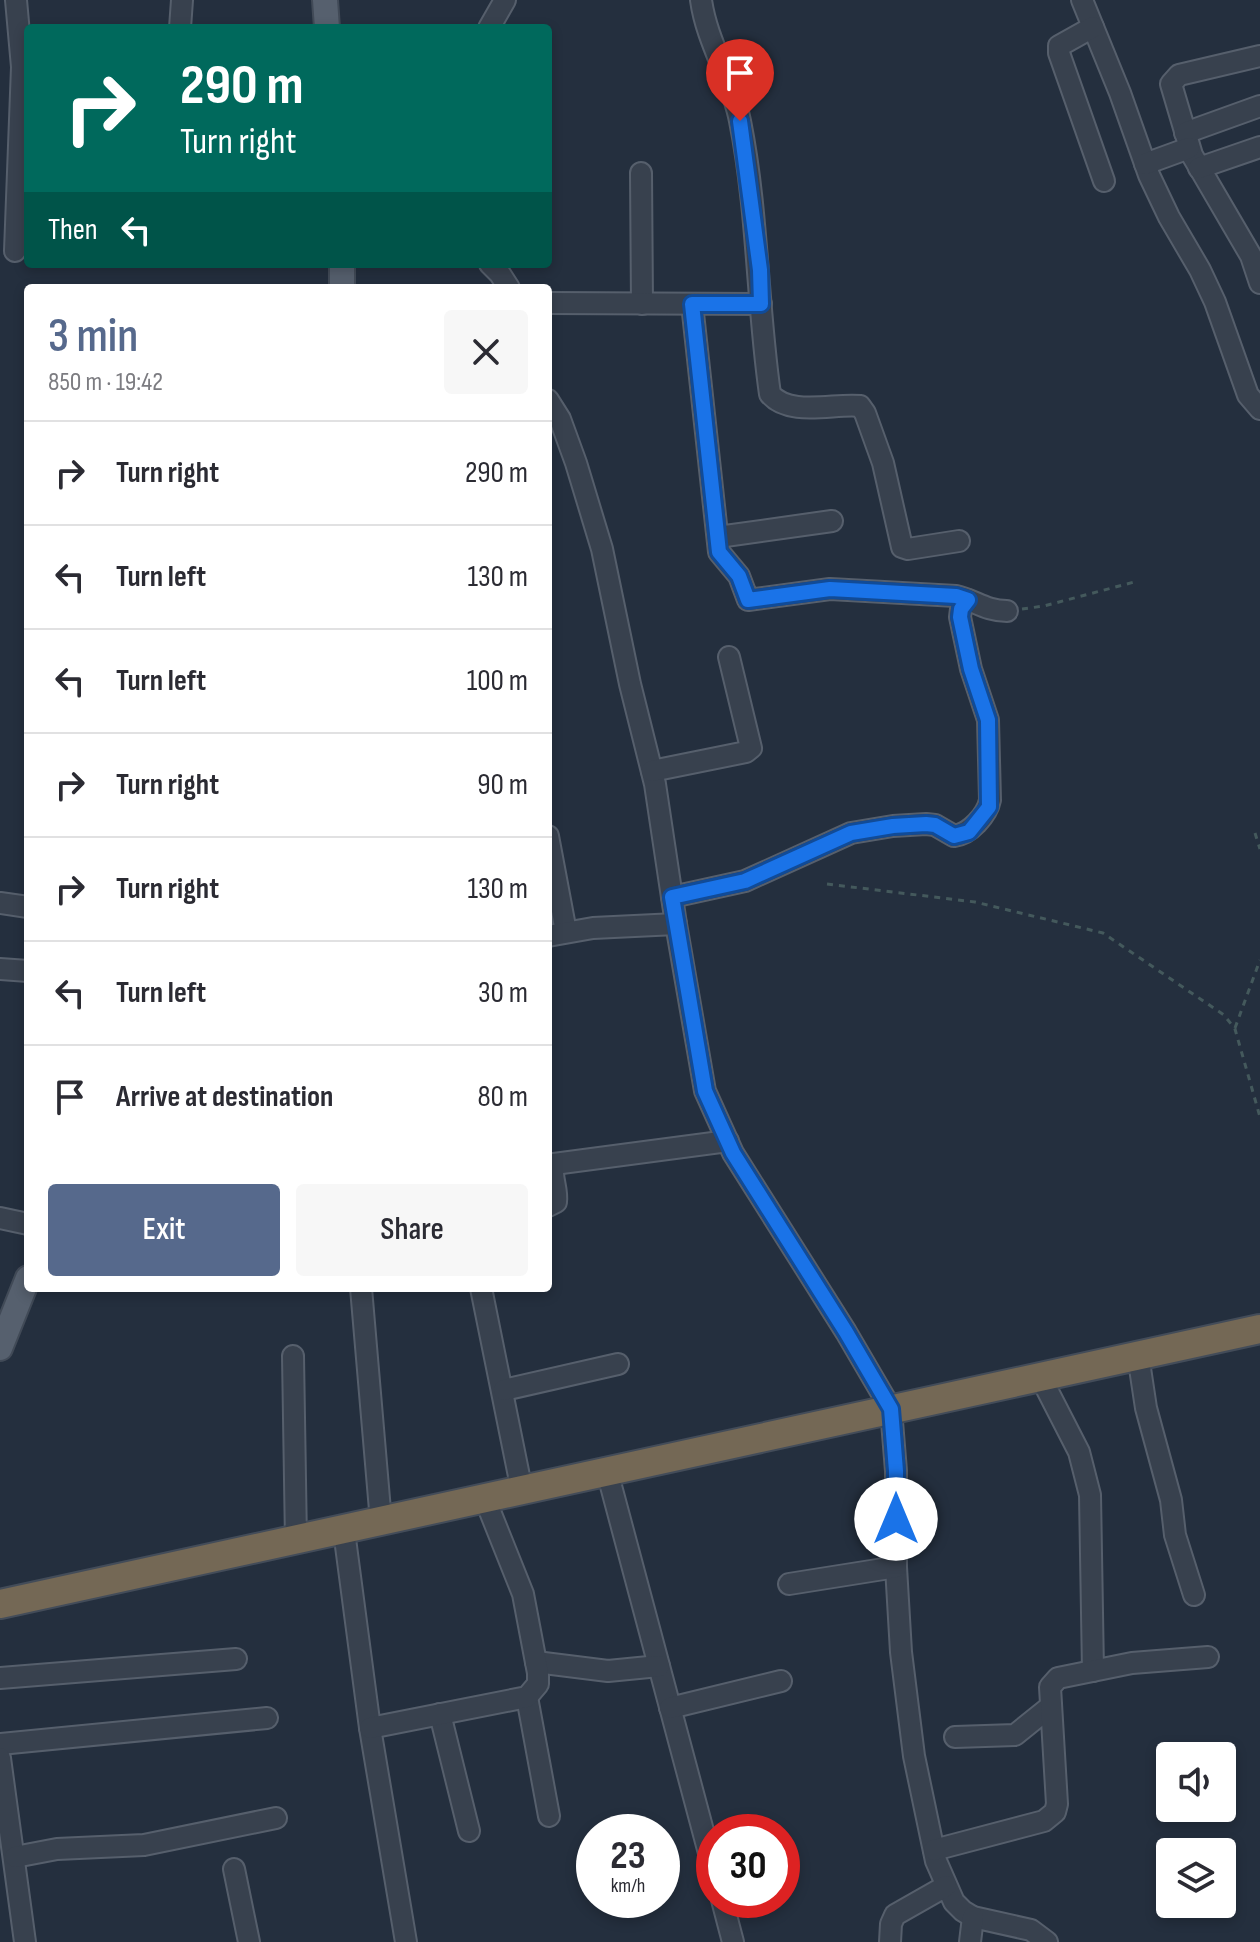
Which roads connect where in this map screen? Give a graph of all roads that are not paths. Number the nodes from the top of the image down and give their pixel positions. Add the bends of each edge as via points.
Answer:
1 (16, 0) edge
2 (182, 0) edge
3 (325, 0) edge
4 (505, 0) edge
5 (701, 0) edge
6 (1082, 0) edge
7 (180, 24) edge
8 (327, 24) edge
9 (491, 24) edge
10 (1093, 27) junction
11 (1259, 60) edge
12 (1260, 106) edge
13 (1187, 140) junction
14 (1260, 147) edge
15 (1145, 164) junction
16 (1199, 168) junction
17 (641, 173) dead end
18 (1104, 181) dead end
19 (15, 251) dead end
20 (494, 268) edge
21 (1260, 283) edge
22 (506, 284) edge
23 (552, 303) edge
24 (642, 304) junction
25 (692, 304) junction
26 (761, 304) junction
27 (552, 406) edge
28 (1260, 409) edge
29 (832, 521) dead end
30 (718, 537) junction
31 (959, 541) dead end
32 (968, 600) junction
33 (1007, 611) road end
34 (729, 657) dead end
35 (652, 771) junction
36 (552, 880) edge
37 (672, 897) junction
38 (0, 903) edge
39 (24, 906) edge
40 (676, 924) junction
41 (557, 934) edge
42 (0, 969) edge
43 (24, 971) edge
44 (728, 1141) junction
45 (552, 1169) edge
46 (552, 1169) edge
47 (552, 1204) edge
48 (0, 1218) edge
49 (24, 1223) edge
50 (24, 1288) edge
51 (361, 1292) edge
52 (482, 1292) edge
53 (1260, 1329) edge
54 (0, 1348) edge
55 (1138, 1355) junction
56 (293, 1356) dead end
57 (618, 1364) dead end
58 (1040, 1376) junction
59 (504, 1390) junction
60 (891, 1409) junction
61 (607, 1471) junction
62 (522, 1491) junction
63 (485, 1499) junction
64 (381, 1522) junction
65 (344, 1531) junction
66 (296, 1541) junction
67 (896, 1567) junction
68 (789, 1584) dead end
69 (1194, 1595) dead end
70 (0, 1604) edge
71 (1208, 1657) dead end
72 (236, 1659) dead end
73 (536, 1662) junction
74 (659, 1666) junction
75 (1093, 1671) junction
76 (0, 1678) edge
77 (781, 1681) dead end
78 (527, 1697) junction
79 (1051, 1706) junction
80 (670, 1708) junction
81 (440, 1714) junction
82 (267, 1718) dead end
83 (370, 1728) junction
84 (955, 1737) dead end
85 (0, 1744) edge
86 (0, 1758) edge
87 (698, 1814) edge
88 (549, 1816) dead end
89 (276, 1818) dead end
90 (469, 1831) dead end
91 (15, 1857) junction
92 (234, 1869) dead end
93 (940, 1869) junction
94 (973, 1917) junction
95 (727, 1918) edge
96 (25, 1942) edge
97 (249, 1942) edge
98 (406, 1942) edge
99 (733, 1942) edge
100 (890, 1942) edge
101 (970, 1942) edge
102 (1047, 1942) edge

1 - 19 street via 22,67
2 - 7 street
3 - 8 main road
4 - 9 street
5 - 26 street via 740,121
6 - 10 street
10 - 15 street
10 - 18 street via 1064,42 1059,53
11 - 13 street via 1173,79
12 - 13 street
13 - 15 street
13 - 16 street
14 - 16 street
15 - 28 street via 1215,302 1248,395
16 - 21 street via 1247,249
17 - 24 street
20 - 22 street
23 - 24 street
24 - 25 street
25 - 26 street
25 - 30 street
26 - 31 street via 774,399 805,408 860,406 883,463 902,547
27 - 35 street via 602,549
29 - 30 street
30 - 32 street via 719,552 739,576 748,600 830,589
32 - 33 street via 985,609
32 - 37 street via 960,617 988,720 990,800 969,832 954,836 926,824 851,833 745,881
34 - 35 street via 751,748
35 - 37 street
36 - 41 street
37 - 40 street
38 - 39 street
40 - 41 street
40 - 44 street via 705,1091
42 - 43 street
44 - 45 street via 554,1164
44 - 60 street
46 - 47 street
48 - 49 street
50 - 54 main road
51 - 64 street
52 - 59 street
53 - 55 highway
55 - 58 highway
55 - 69 street via 1175,1535
56 - 66 street
57 - 59 street
58 - 60 highway
58 - 75 street via 1079,1452 1090,1495
59 - 62 street
60 - 61 highway
60 - 67 street
61 - 62 highway
61 - 74 street
62 - 63 highway
63 - 64 highway
63 - 73 street via 523,1594
64 - 65 highway
65 - 66 highway
65 - 83 street
66 - 70 highway
67 - 68 street
67 - 93 street via 914,1756
71 - 75 street
72 - 76 street
73 - 74 street via 608,1671
73 - 78 street via 538,1684
74 - 80 street
75 - 79 street via 1052,1682
77 - 80 street
78 - 81 street
78 - 88 street
79 - 84 street via 1015,1735
79 - 93 street via 1055,1812
80 - 87 street
81 - 83 street
81 - 90 street
82 - 85 street
83 - 98 street
86 - 91 street
89 - 91 street via 144,1845 57,1849
91 - 96 street
92 - 97 street
93 - 94 street via 954,1902
93 - 100 street via 895,1915
94 - 101 street
94 - 102 street via 1031,1930
95 - 99 street

